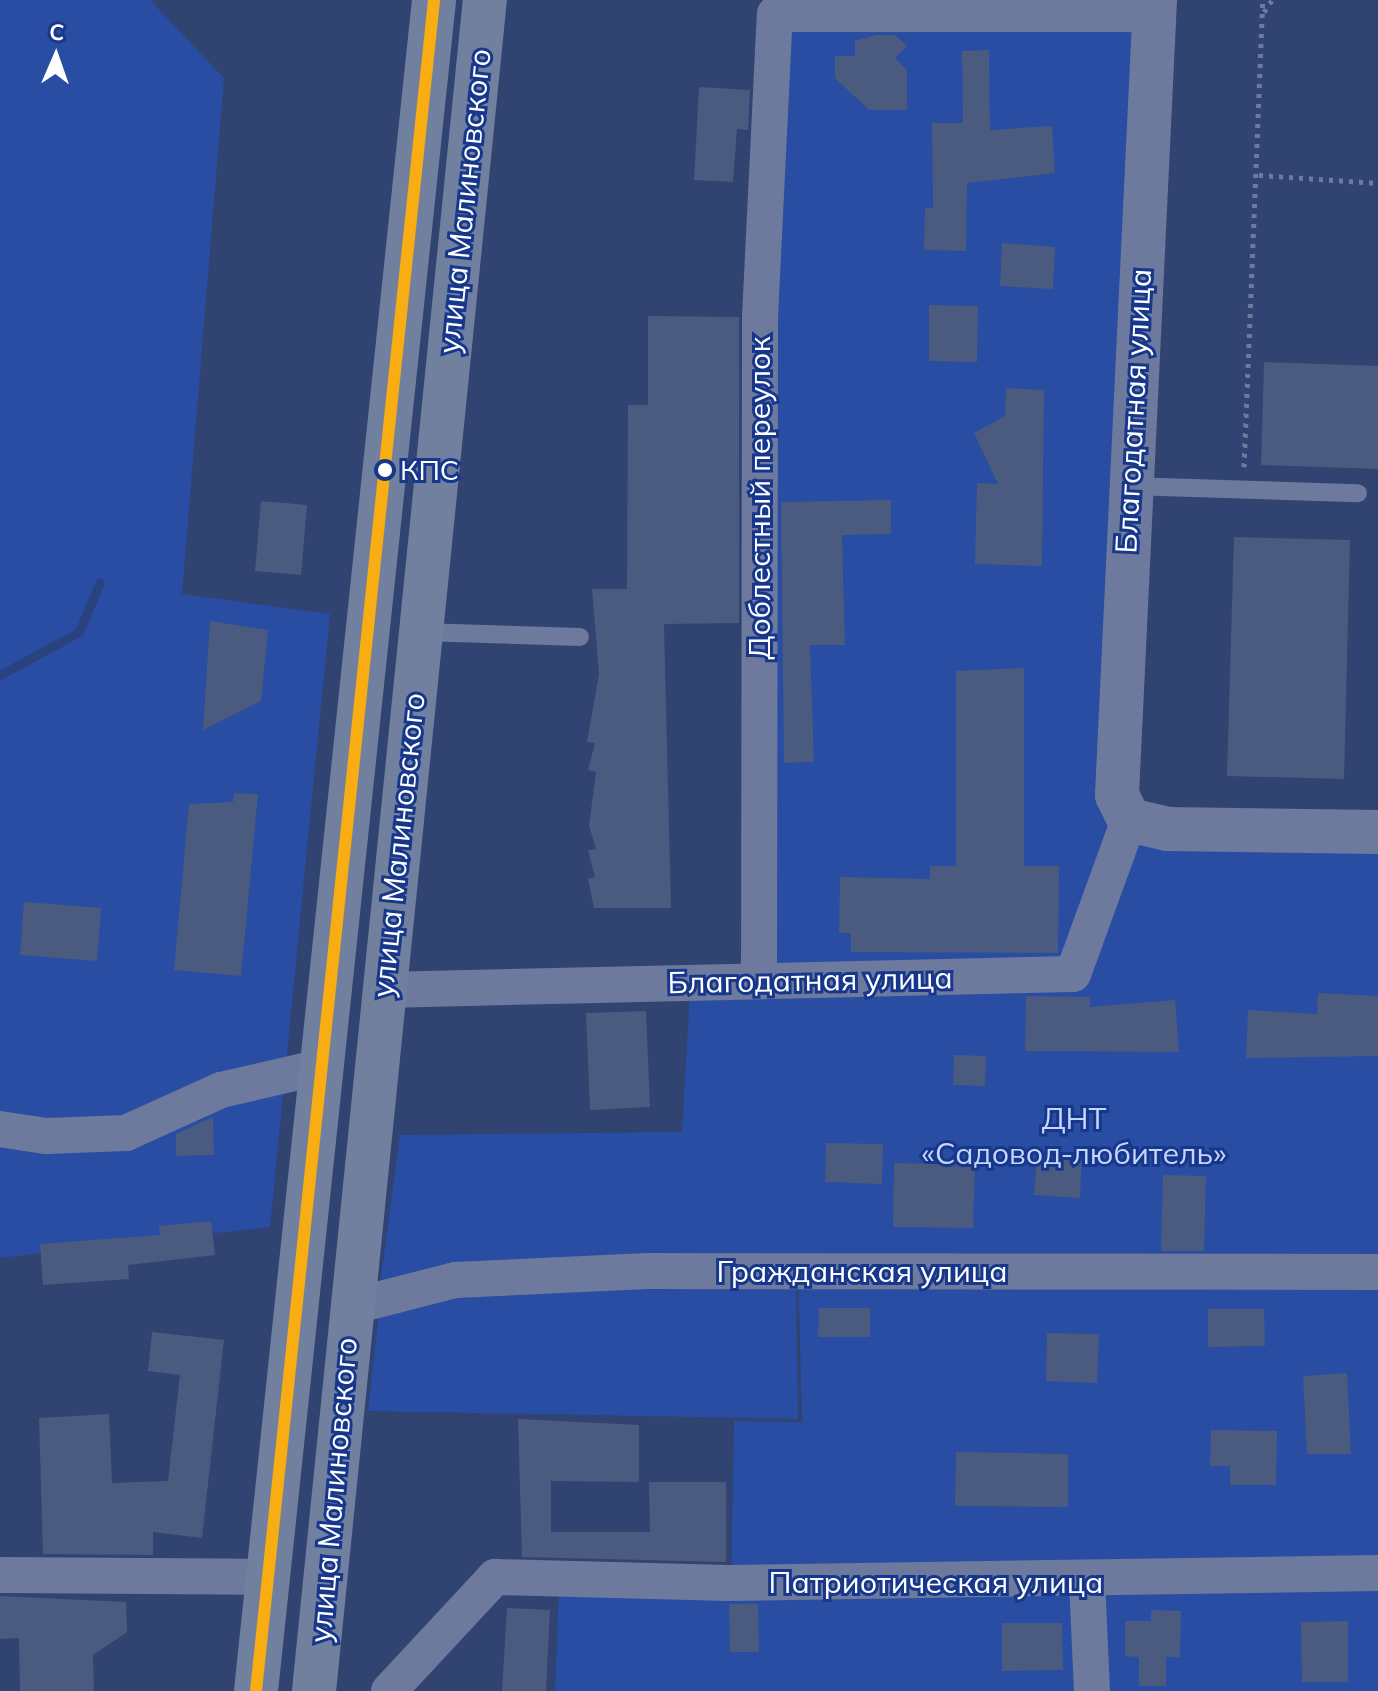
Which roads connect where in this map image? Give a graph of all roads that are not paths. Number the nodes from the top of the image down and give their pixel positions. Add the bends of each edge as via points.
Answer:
1 (434, 0) edge
2 (485, 0) edge
3 (1154, 7) edge
4 (1129, 486) junction
5 (1358, 493) dead end
6 (420, 632) junction
7 (580, 637) dead end
8 (1129, 820) junction
9 (1378, 832) edge
10 (759, 981) junction
11 (383, 990) junction
12 (325, 1066) junction
13 (0, 1129) edge
14 (1378, 1272) edge
15 (350, 1307) junction
16 (1378, 1573) edge
17 (0, 1575) edge
18 (269, 1577) junction
19 (1087, 1581) junction
20 (256, 1691) edge
21 (314, 1691) edge
22 (389, 1691) edge
23 (1092, 1691) edge

1 - 12 highway, улица Малиновского
2 - 6 highway, улица Малиновского
3 - 4 street, Благодатная улица
3 - 10 street, Доблестный переулок via 775,14 760,317
4 - 5 lane
4 - 8 street, Благодатная улица via 1114,754 1117,795
6 - 7 lane
6 - 11 highway, улица Малиновского
8 - 9 street via 1167,829
8 - 10 street, Благодатная улица via 1073,974
10 - 11 street, Благодатная улица
11 - 15 highway, улица Малиновского
12 - 13 street via 221,1090 126,1133 46,1136
12 - 18 highway, улица Малиновского
14 - 15 street, Гражданская улица via 647,1271 455,1280
15 - 21 highway, улица Малиновского
16 - 19 street, Патриотическая улица
17 - 18 street
18 - 20 highway, улица Малиновского
19 - 22 street, Патриотическая улица via 495,1577
19 - 23 street

